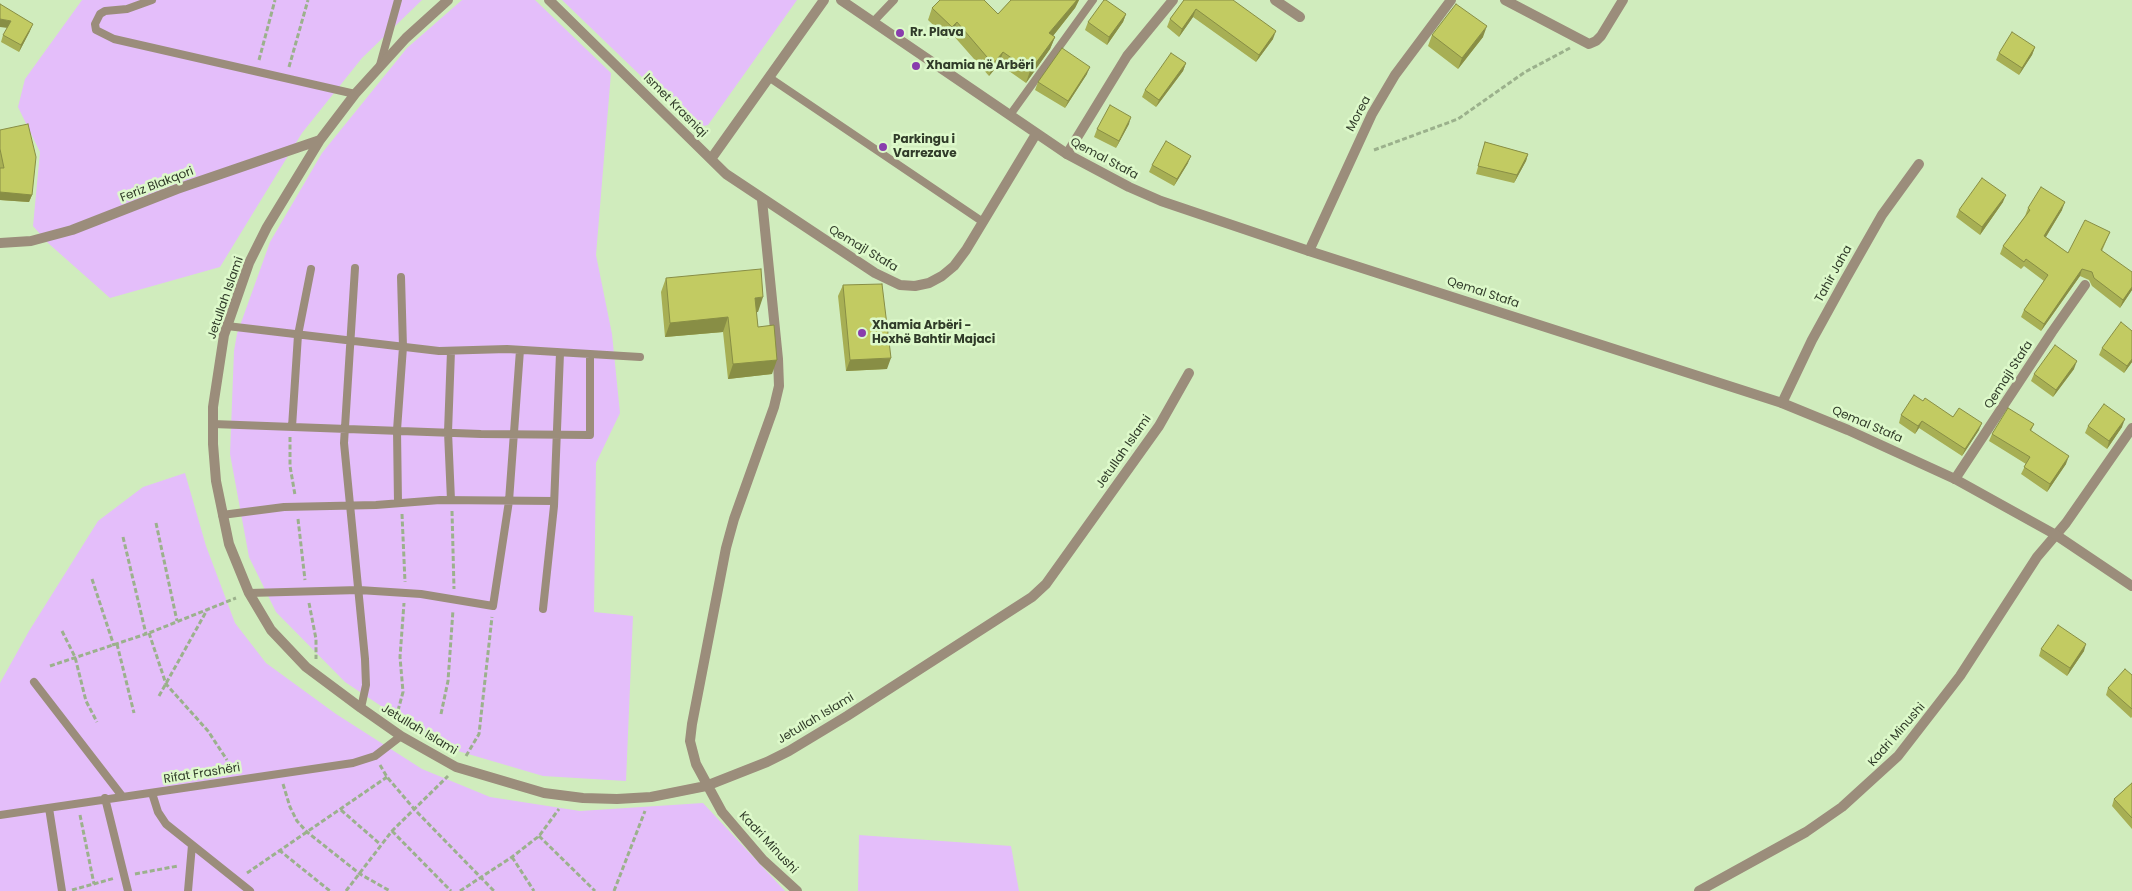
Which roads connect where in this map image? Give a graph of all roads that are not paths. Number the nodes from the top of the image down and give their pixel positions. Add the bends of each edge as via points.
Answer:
1 (152, 0) edge
2 (398, 0) edge
3 (448, 0) edge
4 (549, 0) edge
5 (824, 0) edge
6 (841, 0) edge
7 (894, 0) edge
8 (1093, 0) edge
9 (1173, 0) edge
10 (1275, 0) edge
11 (1450, 0) edge
12 (1505, 0) edge
13 (1623, 0) edge
14 (1300, 17) dead end
15 (873, 22) junction
16 (380, 65) junction
17 (770, 78) junction
18 (355, 94) junction
19 (1010, 116) junction
20 (1036, 134) junction
21 (320, 140) junction
22 (1068, 154) junction
23 (711, 160) junction
24 (1918, 164) dead end
25 (762, 200) junction
26 (984, 222) junction
27 (0, 243) edge
28 (1309, 251) junction
29 (355, 268) dead end
30 (311, 269) dead end
31 (401, 277) dead end
32 (2085, 285) dead end
33 (227, 326) junction
34 (298, 334) junction
35 (349, 340) junction
36 (403, 347) junction
37 (520, 350) junction
38 (451, 351) junction
39 (560, 352) junction
40 (590, 354) junction
41 (640, 357) dead end
42 (1189, 372) dead end
43 (1782, 403) junction
44 (213, 424) junction
45 (292, 427) junction
46 (2132, 428) edge
47 (345, 429) junction
48 (398, 430) junction
49 (448, 432) junction
50 (556, 433) junction
51 (514, 434) junction
52 (1955, 479) junction
53 (451, 500) junction
54 (509, 500) junction
55 (554, 501) junction
56 (400, 503) junction
57 (350, 506) junction
58 (222, 515) junction
59 (2056, 535) junction
60 (2132, 586) edge
61 (359, 590) junction
62 (249, 593) junction
63 (543, 608) dead end
64 (34, 682) dead end
65 (360, 708) junction
66 (401, 736) junction
67 (706, 786) junction
68 (152, 793) junction
69 (122, 796) junction
70 (105, 798) junction
71 (49, 808) junction
72 (0, 815) edge
73 (192, 845) junction
74 (62, 891) edge
75 (128, 891) edge
76 (188, 891) edge
77 (250, 891) edge
78 (797, 891) edge
79 (1699, 891) edge

1 - 18 lane via 127,9 105,11 95,24 96,30 114,39
2 - 16 lane
3 - 16 street, Jetullah Islami
4 - 23 street, Ismet Krasniqi
5 - 17 street, Ismet Krasniqi
6 - 15 street, Qemal Stafa
7 - 15 lane
8 - 19 lane
9 - 22 street via 1127,56
10 - 14 street
11 - 28 street, Morea via 1395,75 1372,114
12 - 13 street via 1590,44 1596,41
15 - 19 street, Qemal Stafa
16 - 18 street, Jetullah Islami
17 - 23 street, Ismet Krasniqi
17 - 26 lane
18 - 21 street, Jetullah Islami
19 - 20 street, Qemal Stafa
20 - 22 street, Qemal Stafa
20 - 26 street, Qemajl Stafa
21 - 27 street, Feriz Blakqori via 177,189 72,230 31,241
21 - 33 street, Jetullah Islami via 267,227 249,263
22 - 28 street, Qemal Stafa via 1161,201
23 - 25 street, Qemajl Stafa
24 - 43 street, Tahir Jaha via 1882,215 1849,272
25 - 26 street, Qemajl Stafa via 875,273 900,285 915,286 942,276 966,250
25 - 67 street, Kadri Minushi via 779,386 726,548 692,724 690,741
28 - 43 street, Qemal Stafa
29 - 35 lane
30 - 34 lane
31 - 36 lane
32 - 52 street, Qemajl Stafa
33 - 34 lane
33 - 44 street, Jetullah Islami
34 - 35 lane
34 - 45 lane
35 - 36 lane
35 - 47 lane
36 - 38 lane
36 - 48 lane
37 - 38 lane
37 - 39 lane
37 - 51 lane
38 - 49 lane
39 - 40 lane
39 - 50 lane
40 - 41 lane
40 - 50 lane via 590,434
42 - 67 street, Jetullah Islami via 1154,433 1046,584 1032,598 788,751
43 - 52 street, Qemal Stafa
44 - 45 lane
44 - 58 street, Jetullah Islami via 216,481
45 - 47 lane
46 - 59 street
47 - 48 lane
47 - 57 lane
48 - 49 lane
48 - 56 lane
49 - 51 lane
49 - 53 lane
50 - 51 lane
50 - 55 lane
51 - 54 lane
52 - 59 street, Qemal Stafa
53 - 54 lane
53 - 56 lane
54 - 55 lane
54 - 61 lane via 493,606
55 - 63 lane
56 - 57 lane
57 - 58 lane via 297,507
57 - 61 lane
58 - 62 street, Jetullah Islami via 238,571
59 - 60 street, Qemal Stafa
59 - 79 street, Kadri Minushi via 2036,557 1960,676 1898,756 1842,807 1806,832
61 - 62 lane
61 - 65 lane via 366,685
62 - 65 street, Jetullah Islami via 284,646
64 - 69 lane
65 - 66 street, Jetullah Islami
66 - 67 street, Jetullah Islami via 456,767 515,786 568,796 618,799
66 - 68 lane, Rifat Frashëri via 375,756 353,763
67 - 78 street, Kadri Minushi via 741,836
68 - 69 lane, Rifat Frashëri
68 - 73 lane via 166,824
69 - 70 lane, Rifat Frashëri
70 - 71 lane, Rifat Frashëri
70 - 75 lane
71 - 72 lane, Rifat Frashëri
71 - 74 lane
73 - 76 lane
73 - 77 lane

